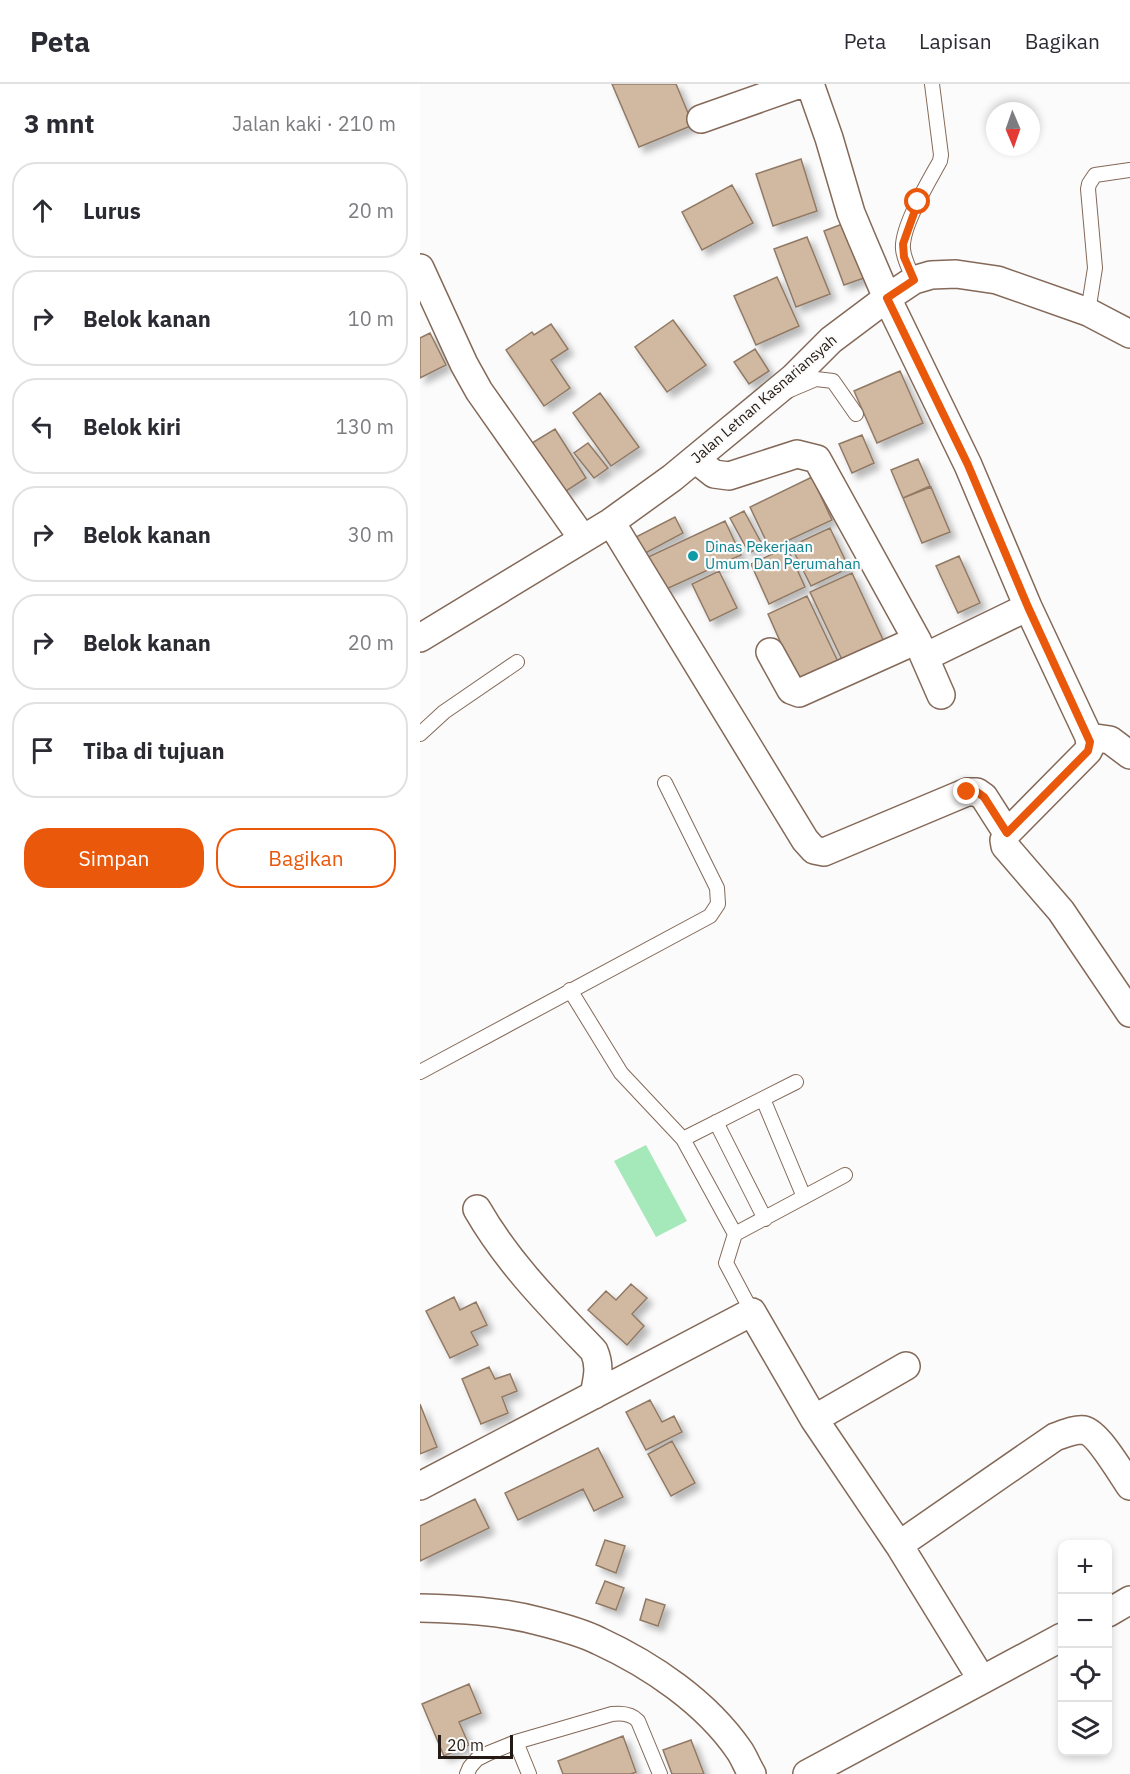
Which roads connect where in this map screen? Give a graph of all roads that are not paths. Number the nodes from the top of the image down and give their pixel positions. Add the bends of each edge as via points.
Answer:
1 (800, 84) edge
2 (810, 84) edge
3 (932, 84) edge
4 (701, 119) dead end
5 (1130, 170) edge
6 (420, 268) edge
7 (914, 280) junction
8 (887, 298) junction
9 (1089, 312) junction
10 (1130, 334) edge
11 (763, 402) junction
12 (856, 414) dead end
13 (695, 459) junction
14 (611, 522) junction
15 (583, 539) junction
16 (1028, 607) junction
17 (420, 638) edge
18 (921, 648) junction
19 (770, 652) dead end
20 (517, 662) dead end
21 (941, 694) dead end
22 (420, 734) edge
23 (1089, 737) junction
24 (1130, 754) edge
25 (665, 783) dead end
26 (1007, 833) junction
27 (570, 990) junction
28 (1130, 1014) edge
29 (420, 1072) edge
30 (796, 1082) dead end
31 (763, 1099) junction
32 (716, 1122) junction
33 (683, 1139) junction
34 (845, 1175) dead end
35 (804, 1197) junction
36 (477, 1209) dead end
37 (765, 1219) junction
38 (735, 1234) junction
39 (752, 1312) junction
40 (906, 1366) dead end
41 (594, 1395) junction
42 (814, 1419) junction
43 (420, 1486) edge
44 (1130, 1486) edge
45 (899, 1545) junction
46 (1130, 1600) edge
47 (420, 1608) edge
48 (1112, 1609) edge
49 (1058, 1639) edge
50 (982, 1680) junction
51 (516, 1742) junction
52 (467, 1774) edge
53 (529, 1774) edge
54 (660, 1774) edge
55 (752, 1774) edge
56 (807, 1774) edge

1 - 4 street
2 - 8 street via 851,213
3 - 7 lane via 941,155 903,244
5 - 9 lane via 1095,176 1089,184 1095,267
6 - 15 street via 479,391
7 - 8 street, Jalan Letnan Kasnariansyah
7 - 9 street, Jalan Letnan Kasnariansyah via 943,274 970,275 997,280
8 - 11 street, Jalan Letnan Kasnariansyah via 831,340
8 - 16 street via 968,465
9 - 10 street, Jalan Letnan Kasnariansyah
11 - 12 lane via 816,379 833,381
11 - 13 street, Jalan Letnan Kasnariansyah
13 - 14 street, Jalan Letnan Kasnariansyah
13 - 18 street via 714,474 729,477 797,454 817,459
14 - 15 street, Jalan Letnan Kasnariansyah
14 - 26 street via 814,850 824,852 967,792 984,797
15 - 17 street, Jalan Letnan Kasnariansyah
16 - 18 street
16 - 23 street
18 - 19 street via 799,693 791,690
18 - 21 street
20 - 22 lane via 444,712
23 - 24 street via 1110,740
23 - 26 street via 1088,751
25 - 27 lane via 717,888 716,909 710,916
26 - 28 street via 1005,846 1061,911
27 - 29 lane
27 - 33 lane via 621,1073
30 - 31 lane
31 - 32 lane
31 - 35 lane
32 - 33 lane
32 - 37 lane
33 - 38 lane
34 - 35 lane
35 - 37 lane
36 - 41 street via 514,1265 594,1351 599,1370
37 - 38 lane
38 - 39 lane via 726,1263
39 - 41 street
39 - 42 street
40 - 42 street
41 - 43 street
42 - 45 street
44 - 45 street via 1095,1436 1084,1430 1068,1432 1055,1437
45 - 50 street
46 - 48 street
47 - 55 street via 462,1609 537,1621 597,1640 676,1686 739,1750
49 - 50 street
50 - 56 street
51 - 52 lane via 477,1759
51 - 53 lane
51 - 54 lane via 619,1713 638,1721

